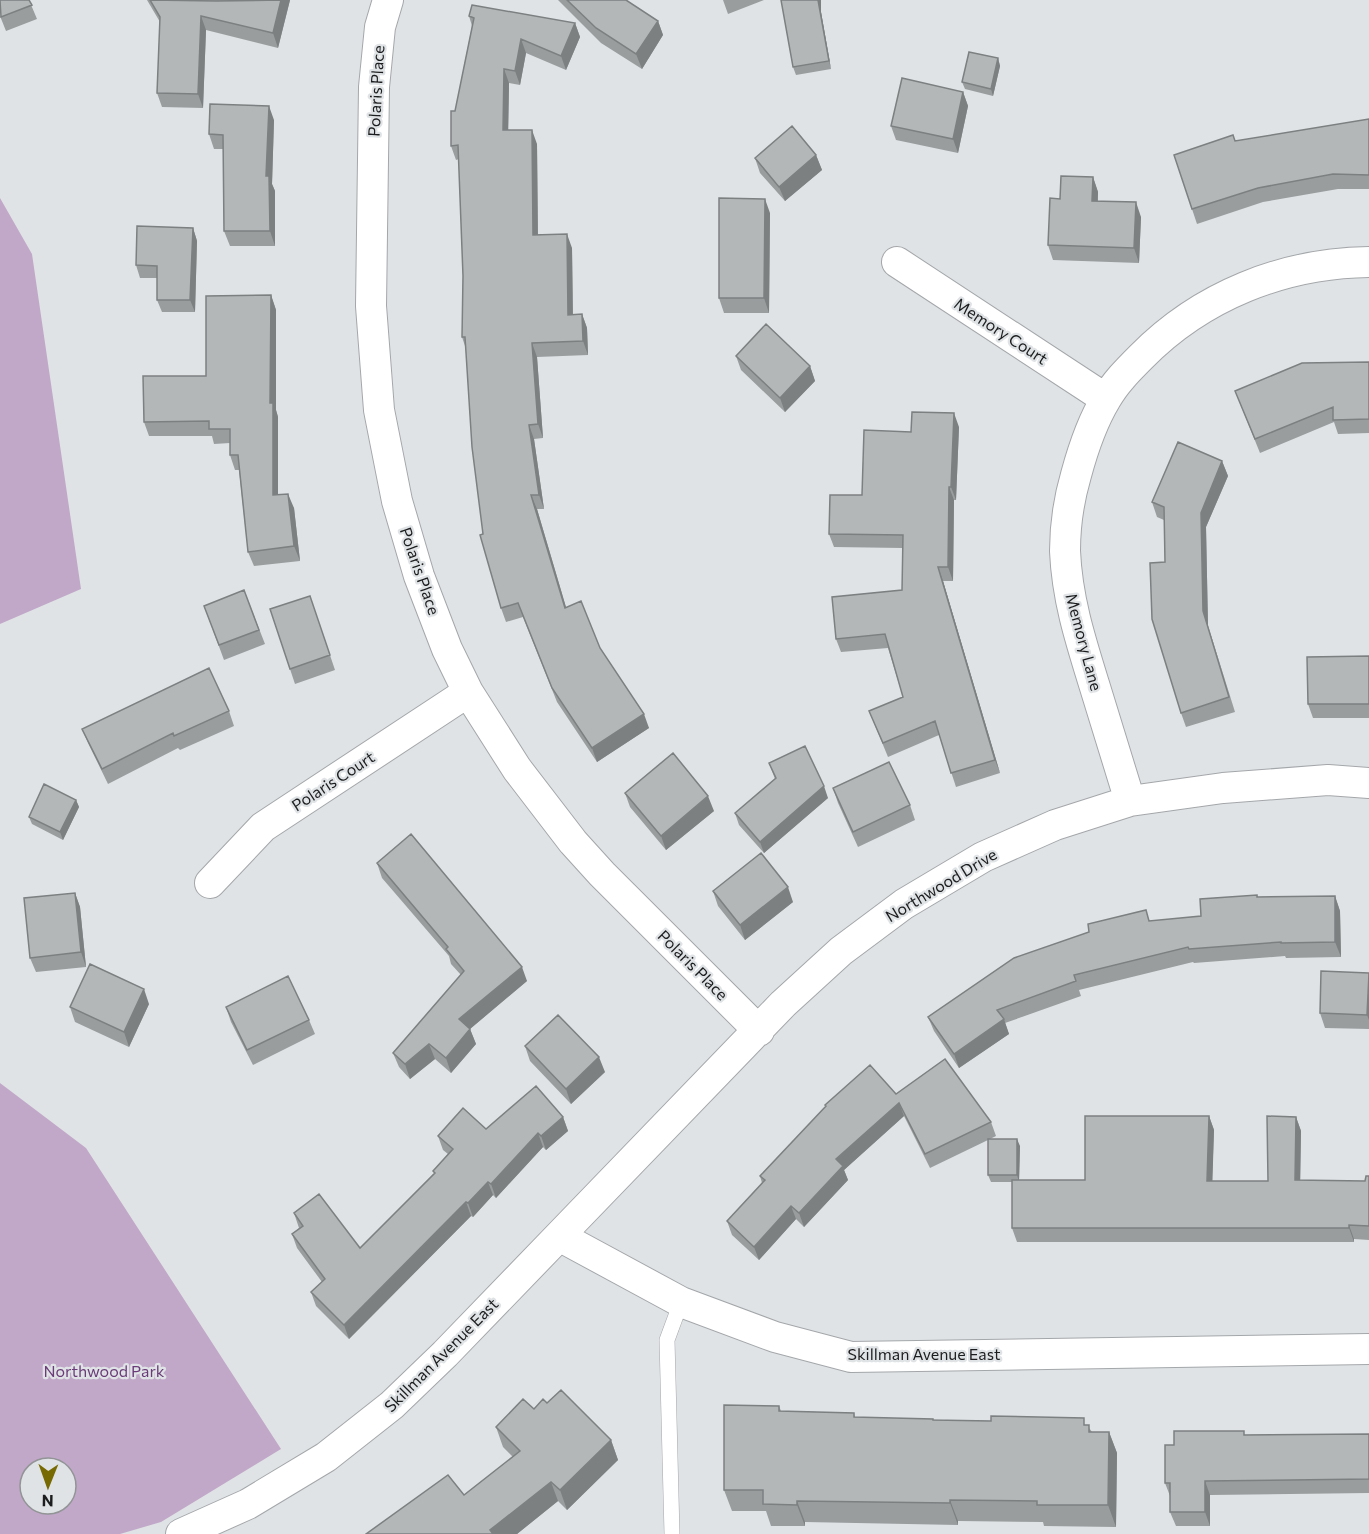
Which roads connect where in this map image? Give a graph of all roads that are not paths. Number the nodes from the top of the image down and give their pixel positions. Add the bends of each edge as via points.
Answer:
1 (388, 0) edge
2 (897, 262) dead end
3 (1369, 262) edge
4 (1106, 399) junction
5 (468, 692) junction
6 (1369, 783) edge
7 (1130, 801) junction
8 (210, 883) dead end
9 (759, 1031) junction
10 (559, 1236) junction
11 (681, 1302) junction
12 (1369, 1349) edge
13 (181, 1534) edge
14 (672, 1534) edge

1 - 5 street, Polaris Place via 380,27 374,87 371,306 379,410 397,501 419,576
2 - 4 street, Memory Court
3 - 4 street, Memory Lane via 1341,262 1290,271 1240,288 1194,313 1152,345
4 - 7 street, Memory Lane via 1083,446 1070,497 1065,549 1070,602
5 - 8 street, Polaris Court via 263,827
5 - 9 street, Polaris Place via 517,770 573,842
6 - 7 street, Northwood Drive via 1328,780 1258,785
7 - 9 street, Northwood Drive via 1055,825 983,857 904,904 841,951
9 - 10 street, Northwood Drive
10 - 11 street, Skillman Avenue East
10 - 13 street, Skillman Avenue East via 392,1405 317,1463 248,1504
11 - 12 street, Skillman Avenue East via 775,1337 851,1357
11 - 14 lane via 667,1340

